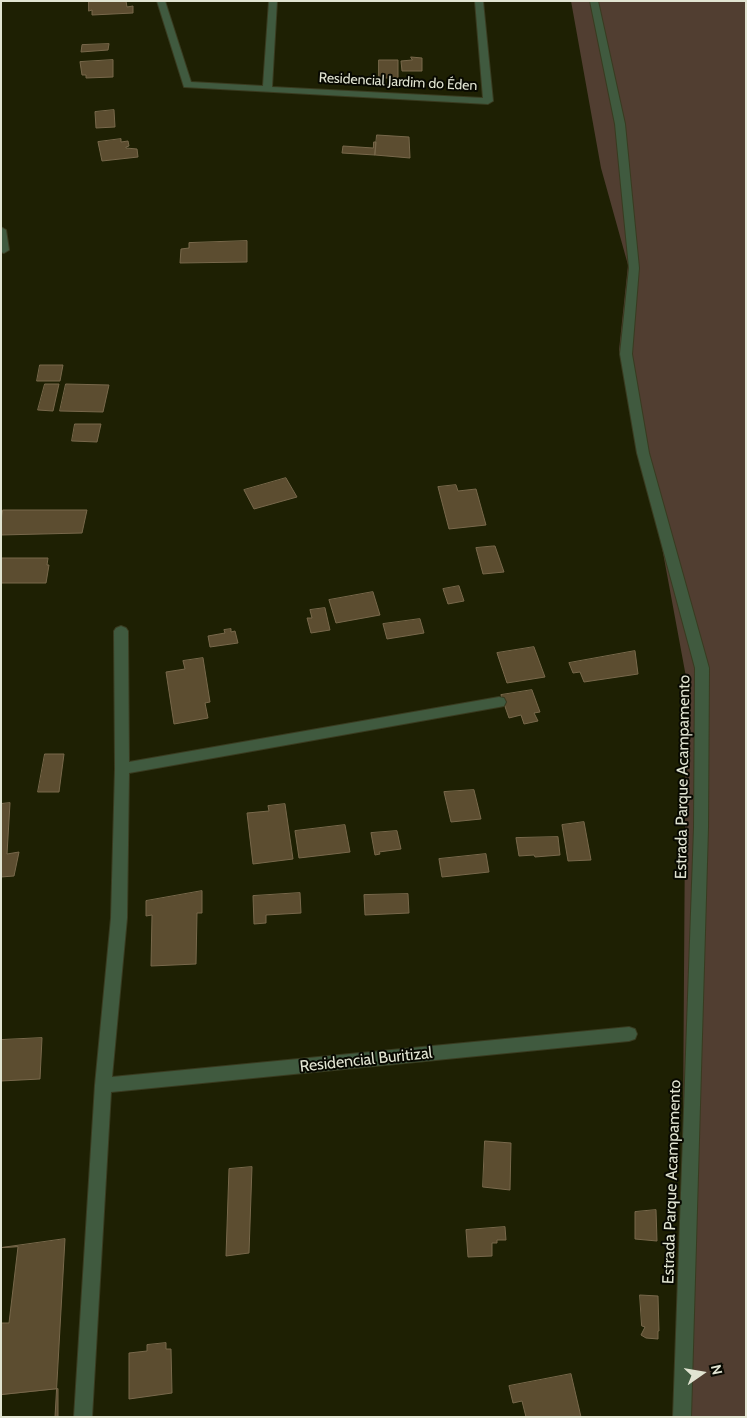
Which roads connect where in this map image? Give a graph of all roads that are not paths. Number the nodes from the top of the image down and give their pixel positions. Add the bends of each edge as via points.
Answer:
1 (161, 1) edge
2 (273, 1) edge
3 (479, 1) edge
4 (594, 1) edge
5 (268, 89) junction
6 (1, 230) edge
7 (4, 250) dead end
8 (120, 631) dead end
9 (499, 702) dead end
10 (122, 769) junction
11 (630, 1034) dead end
12 (104, 1085) junction
13 (83, 1417) edge
14 (682, 1417) edge

1 - 5 street, Residencial Jardim do Éden via 187,85
2 - 5 street
3 - 5 street, Residencial Jardim do Éden via 488,101
4 - 14 street, Estrada Parque Acampamento via 620,124 634,268 626,354 643,453 702,668 700,838
6 - 7 street
8 - 10 street
9 - 10 street
10 - 12 street via 119,918
11 - 12 street, Residencial Buritizal
12 - 13 street

